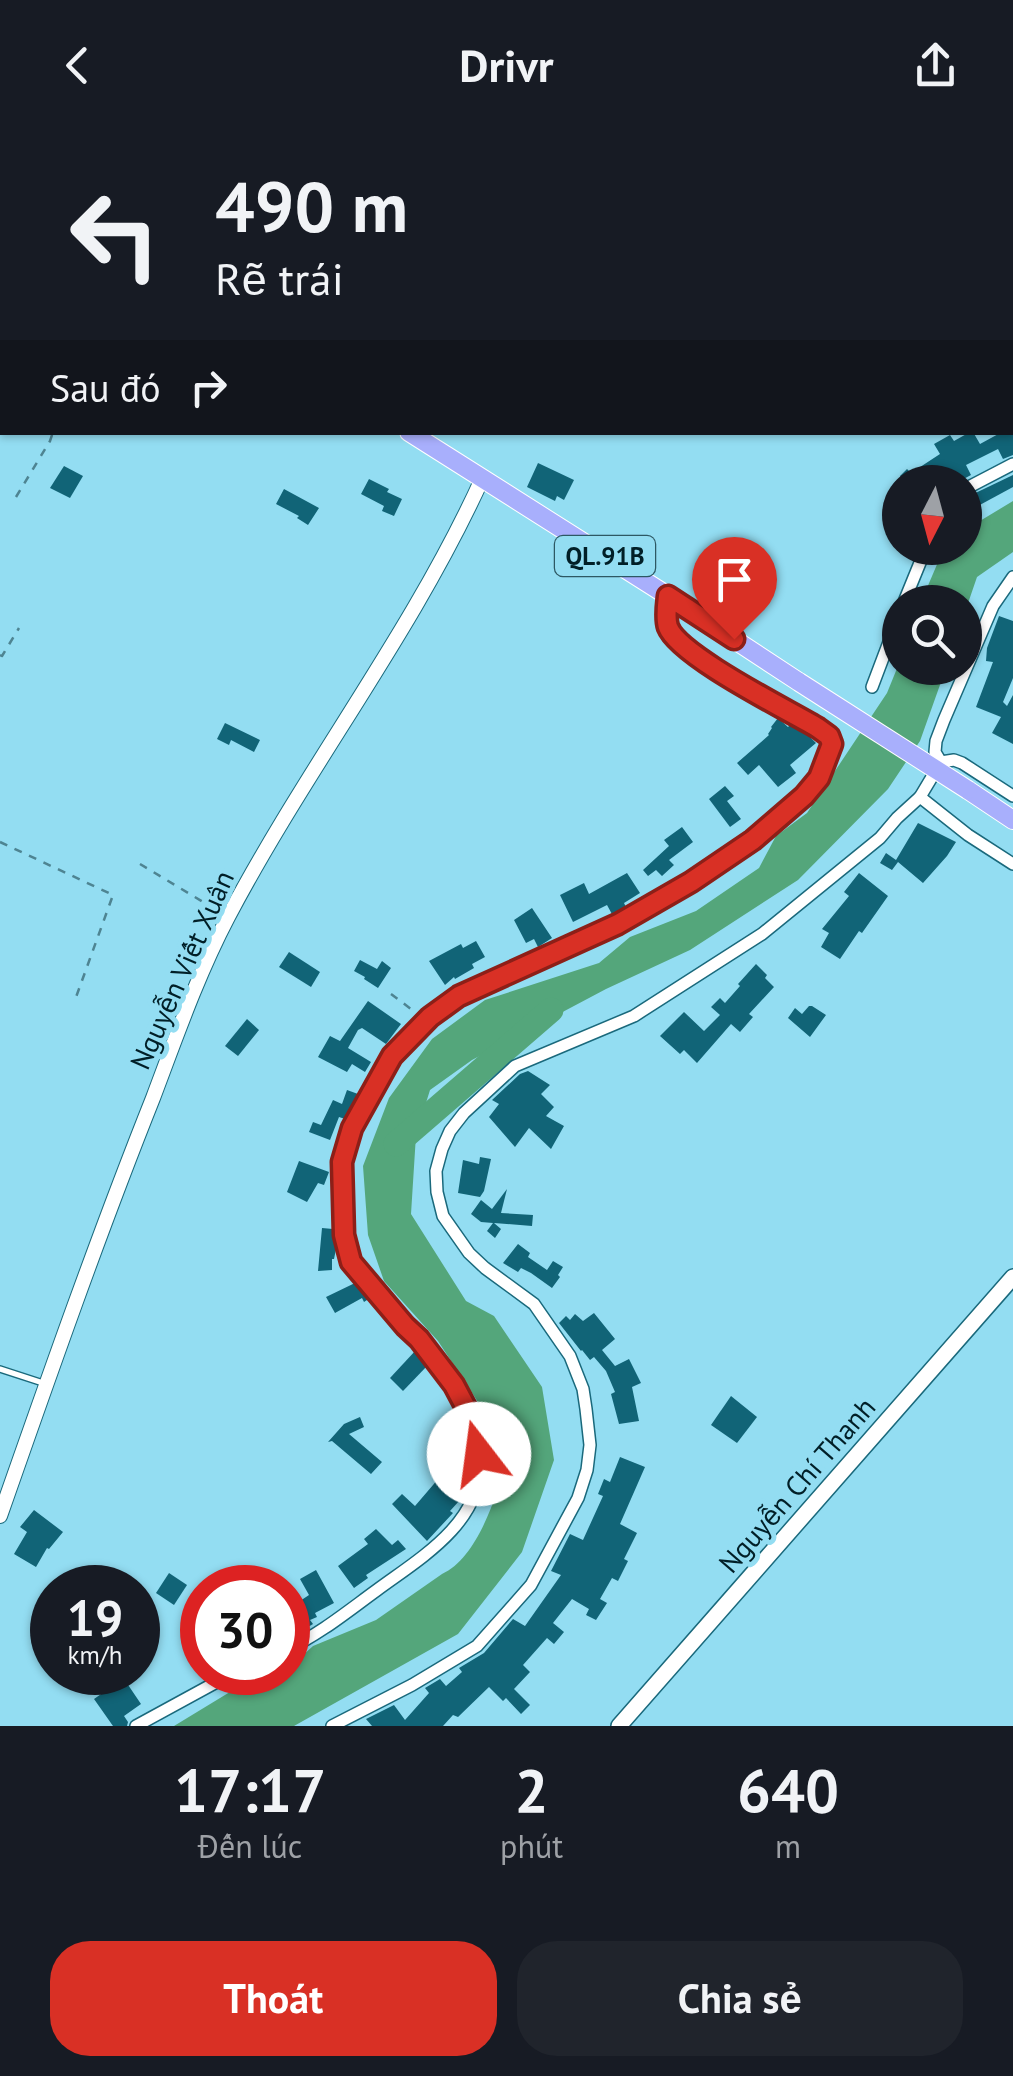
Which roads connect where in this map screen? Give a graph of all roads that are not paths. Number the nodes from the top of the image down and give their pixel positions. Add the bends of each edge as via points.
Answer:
1 (414, 435) edge
2 (1013, 464) edge
3 (482, 479) junction
4 (982, 480) edge
5 (1013, 577) edge
6 (668, 596) junction
7 (882, 661) edge
8 (872, 687) dead end
9 (940, 762) junction
10 (1013, 796) edge
11 (920, 798) junction
12 (1013, 820) edge
13 (1013, 864) edge
14 (1013, 1278) edge
15 (0, 1369) edge
16 (46, 1384) junction
17 (0, 1516) edge
18 (310, 1636) edge
19 (193, 1695) edge
20 (136, 1726) edge
21 (332, 1726) edge
22 (619, 1726) edge

1 - 3 highway, QL.91B
2 - 4 street
3 - 6 highway, QL.91B
3 - 16 street, Nguyễn Viết Xuân via 442,560 226,920 117,1187
5 - 9 street via 993,606 944,720 936,741
6 - 12 highway, QL.91B, bridge
6 - 18 street via 667,625 680,643 818,728 832,744 819,778 773,825 618,924 459,996 392,1056 352,1128 342,1162 344,1235 357,1271 463,1400 480,1469 462,1518 430,1551
7 - 8 street
9 - 10 street via 962,763
9 - 11 street
11 - 13 street
11 - 21 street via 762,934 634,1016 514,1066 450,1131 436,1171 443,1216 469,1253 534,1304 570,1356 586,1409 587,1470 531,1584 477,1646
14 - 22 main road, Nguyễn Chí Thanh
15 - 16 lane
16 - 17 street, Nguyễn Viết Xuân
19 - 20 street

